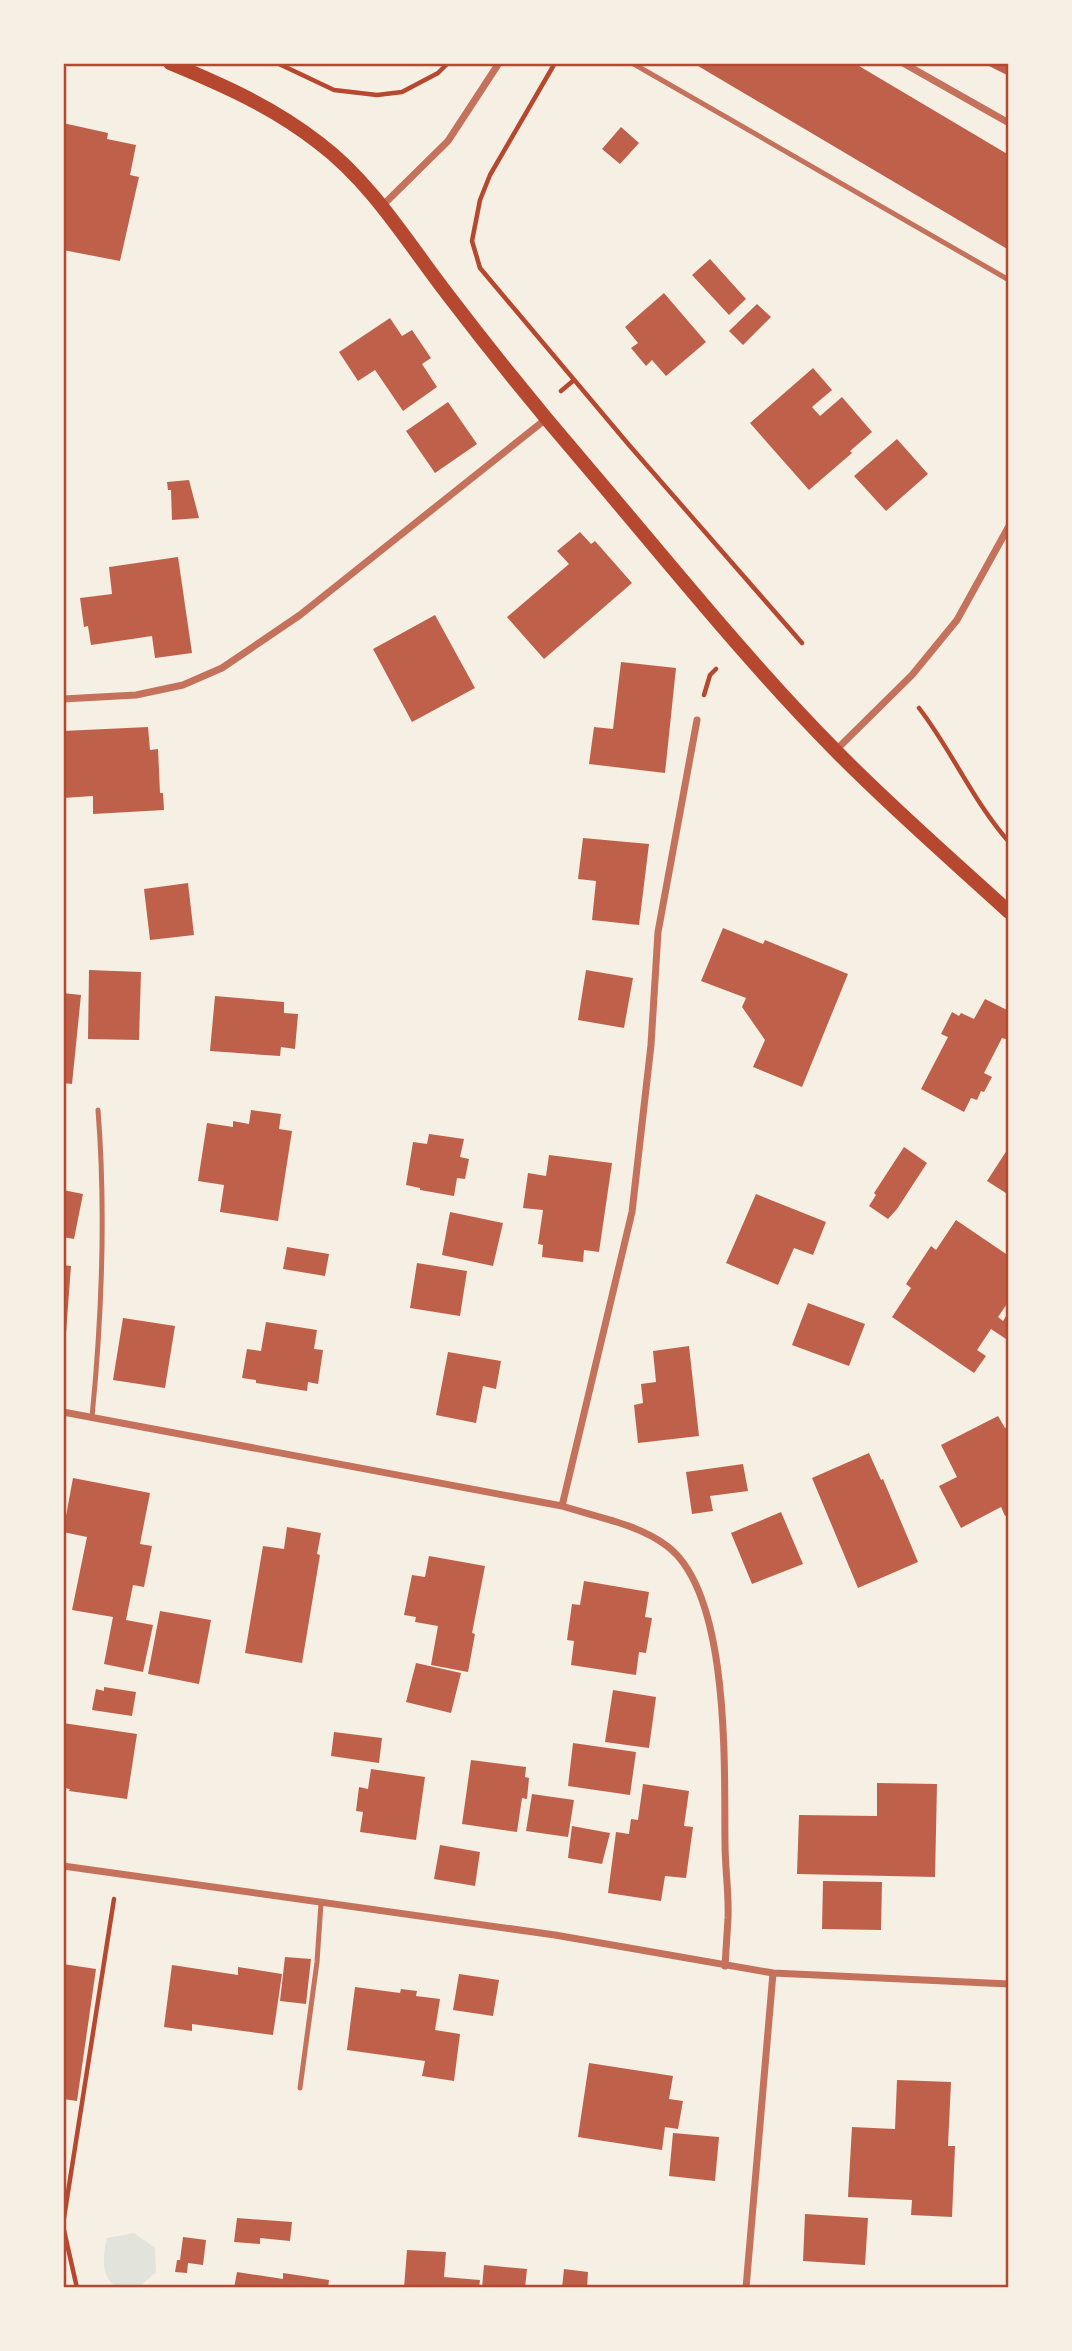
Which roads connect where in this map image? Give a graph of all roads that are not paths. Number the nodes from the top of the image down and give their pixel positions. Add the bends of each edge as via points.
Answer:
1 (170, 63) edge
2 (499, 63) edge
3 (632, 63) edge
4 (903, 63) edge
5 (1009, 123) edge
6 (382, 206) junction
7 (1009, 280) edge
8 (546, 419) junction
9 (1009, 526) edge
10 (63, 699) edge
11 (697, 720) road end
12 (835, 750) junction
13 (1009, 912) edge
14 (98, 1110) dead end
15 (63, 1412) edge
16 (92, 1417) junction
17 (562, 1506) junction
18 (63, 1866) edge
19 (321, 1903) junction
20 (724, 1966) junction
21 (773, 1973) junction
22 (1009, 1984) edge
23 (300, 2088) dead end
24 (746, 2288) edge

1 - 6 main road via 272,110 321,144
2 - 6 street via 448,141
3 - 7 lane
4 - 5 street
6 - 8 main road
8 - 10 street via 300,615 222,668 183,685 136,695
8 - 12 main road
9 - 12 street via 957,620 912,675
11 - 17 street via 658,932 632,1212
12 - 13 main road
14 - 16 lane via 103,1218
15 - 16 street
16 - 17 street
17 - 20 street via 632,1528 667,1546 684,1564 698,1592 709,1624 722,1705 728,1916
18 - 19 street
19 - 20 street via 555,1935
19 - 23 lane
20 - 21 street
21 - 22 street
21 - 24 street

